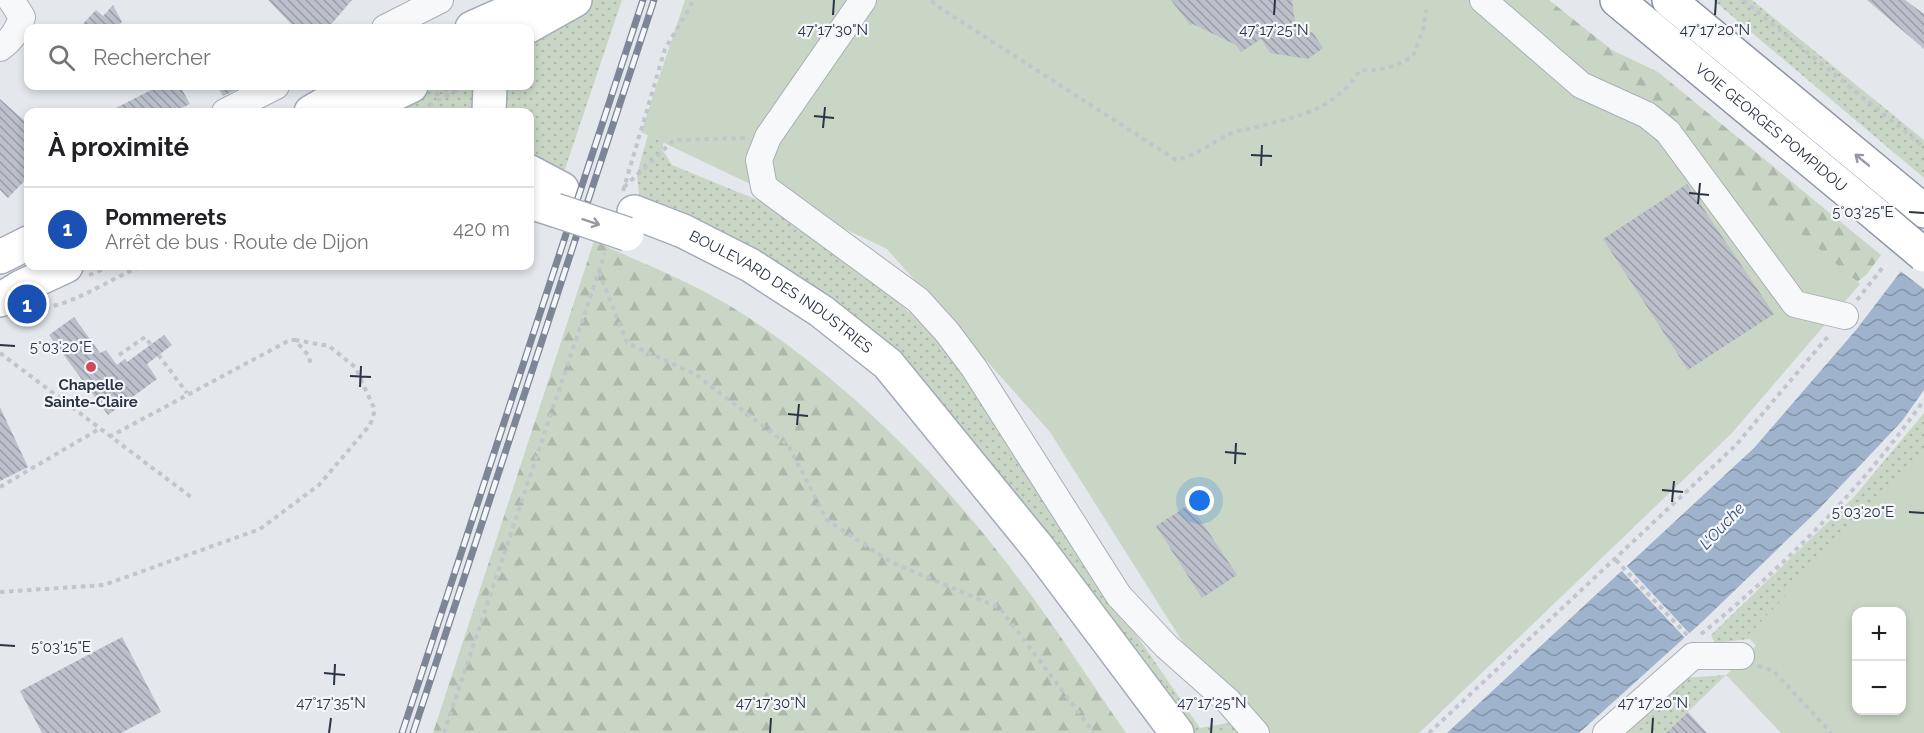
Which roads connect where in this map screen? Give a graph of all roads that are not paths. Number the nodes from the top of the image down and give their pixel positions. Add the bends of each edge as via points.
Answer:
1 (11, 0) edge
2 (534, 0) edge
3 (575, 0) edge
4 (863, 0) edge
5 (1483, 0) edge
6 (1617, 0) edge
7 (1668, 0) edge
8 (436, 1) edge
9 (393, 24) edge
10 (481, 24) edge
11 (532, 24) edge
12 (0, 48) edge
13 (268, 90) edge
14 (387, 98) edge
15 (233, 108) edge
16 (333, 108) edge
17 (534, 178) edge
18 (534, 185) edge
19 (549, 200) edge
20 (1916, 204) edge
21 (24, 245) edge
22 (1924, 255) edge
23 (0, 257) edge
24 (59, 270) edge
25 (12, 296) edge
26 (1845, 316) road end
27 (1082, 609) junction
28 (1741, 656) road end
29 (1155, 733) edge
30 (1177, 733) edge
31 (1256, 733) edge
32 (1606, 733) edge

1 - 12 street via 22,17 18,28
2 - 10 main road
3 - 11 main road
4 - 31 street via 768,137 759,160 764,186 918,300 947,332 1119,596
5 - 26 street via 1581,85 1647,115 1668,132 1795,304
6 - 22 main road, VOIE GEORGES POMPIDOU, bridge
20 -> 7 main road
8 - 9 street
13 - 15 street
14 - 16 main road
17 - 19 main road, BOULEVARD DES INDUSTRIES
18 - 19 main road, BOULEVARD DES INDUSTRIES
19 - 27 main road, BOULEVARD DES INDUSTRIES via 622,216 713,245 786,286 821,311 888,364 1039,549
21 - 23 main road
24 - 25 main road
27 - 29 main road, BOULEVARD DES INDUSTRIES
27 - 30 main road, BOULEVARD DES INDUSTRIES
28 - 32 street via 1693,656

